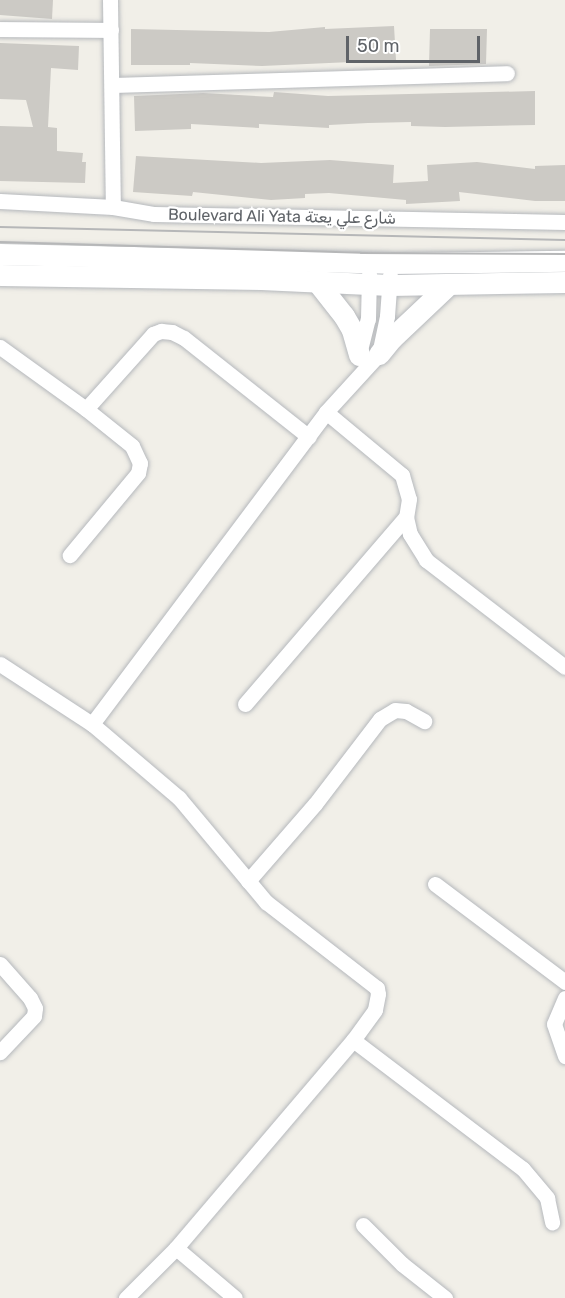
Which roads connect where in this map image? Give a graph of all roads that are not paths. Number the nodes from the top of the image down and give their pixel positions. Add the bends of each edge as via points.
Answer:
1 (110, 0) edge
2 (0, 29) edge
3 (111, 30) junction
4 (507, 74) dead end
5 (112, 85) junction
6 (0, 201) edge
7 (113, 207) junction
8 (565, 222) edge
9 (0, 254) edge
10 (565, 261) edge
11 (380, 263) junction
12 (0, 276) edge
13 (565, 282) edge
14 (318, 283) junction
15 (379, 284) junction
16 (448, 285) junction
17 (0, 347) edge
18 (369, 355) junction
19 (86, 409) junction
20 (326, 412) junction
21 (309, 437) junction
22 (406, 517) junction
23 (70, 555) dead end
24 (0, 664) edge
25 (565, 667) edge
26 (245, 704) dead end
27 (424, 721) dead end
28 (92, 724) junction
29 (248, 881) junction
30 (435, 884) dead end
31 (0, 964) edge
32 (565, 982) edge
33 (565, 999) edge
34 (353, 1040) junction
35 (0, 1052) edge
36 (565, 1056) edge
37 (552, 1222) dead end
38 (363, 1225) dead end
39 (176, 1248) junction
40 (126, 1298) edge
41 (236, 1298) edge
42 (445, 1298) edge

1 - 3 street
2 - 3 street
3 - 5 street
4 - 5 street
5 - 7 street
6 - 7 street, Boulevard Ali Yata شارع علي يعتة
7 - 8 street, Boulevard Ali Yata شارع علي يعتة via 154,214
9 - 11 main road
10 - 11 main road
11 - 15 street
11 - 15 street
12 - 14 main road
13 - 16 main road
14 - 15 main road
14 - 18 main road
15 - 16 main road
15 - 18 street via 368,319
15 - 18 street via 387,316
16 - 18 main road
17 - 19 street
18 - 20 street
19 - 21 street via 153,334 172,332
19 - 23 street via 132,446 140,463 138,473
20 - 21 street
20 - 22 street via 402,475 409,499
21 - 28 street
22 - 25 street via 414,544 426,560
22 - 26 street
24 - 28 street
27 - 29 street via 406,711 395,711 380,719 315,804
28 - 29 street via 178,798
29 - 34 street via 266,902 377,988 375,1010
30 - 32 street
31 - 35 street via 35,1008 34,1016
33 - 36 street via 554,1023
34 - 37 street via 523,1168 547,1198
34 - 39 street
38 - 42 street via 402,1264
39 - 40 street
39 - 41 street

